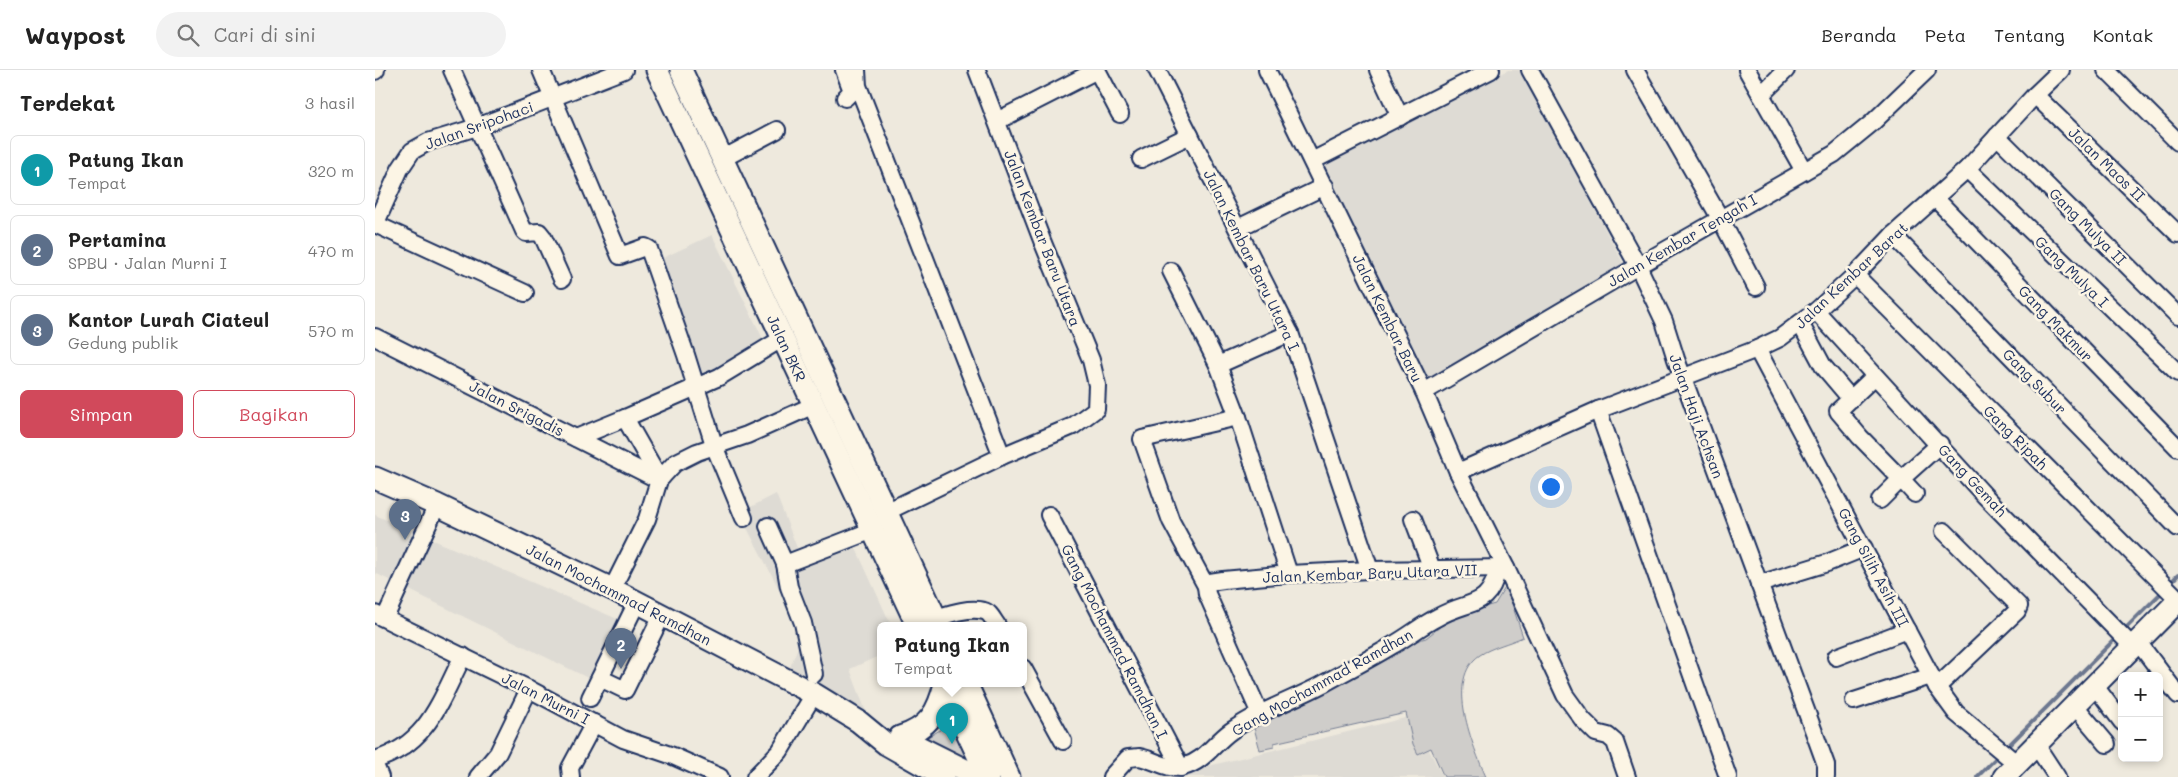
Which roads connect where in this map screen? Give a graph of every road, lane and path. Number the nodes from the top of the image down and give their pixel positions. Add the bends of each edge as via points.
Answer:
1 (453, 70) edge
2 (541, 70) edge
3 (624, 70) edge
4 (657, 70) edge
5 (681, 70) edge
6 (844, 70) edge
7 (857, 70) edge
8 (977, 70) edge
9 (1097, 70) edge
10 (1157, 70) edge
11 (1267, 70) edge
12 (1378, 70) edge
13 (1491, 70) edge
14 (1530, 70) edge
15 (1635, 70) edge
16 (1747, 70) edge
17 (1786, 70) edge
18 (1927, 70) edge
19 (2061, 70) edge
20 (2106, 70) edge
21 (2035, 95) junction
22 (1761, 96) junction
23 (554, 97) junction
24 (845, 98) dead end
25 (1120, 114) dead end
26 (1400, 117) junction
27 (997, 121) junction
28 (477, 127) junction
29 (777, 130) dead end
30 (1190, 135) junction
31 (1997, 136) junction
32 (2178, 142) edge
33 (722, 159) junction
34 (1141, 159) dead end
35 (1312, 161) junction
36 (1967, 169) junction
37 (1804, 171) junction
38 (1325, 186) junction
39 (1939, 203) junction
40 (1720, 218) junction
41 (375, 224) edge
42 (1238, 228) junction
43 (2177, 231) edge
44 (1893, 235) junction
45 (1638, 266) junction
46 (1171, 271) dead end
47 (1855, 275) junction
48 (562, 279) dead end
49 (1756, 286) dead end
50 (525, 294) dead end
51 (1816, 310) junction
52 (2178, 316) edge
53 (1800, 324) junction
54 (1290, 333) junction
55 (375, 337) edge
56 (783, 338) junction
57 (1757, 349) junction
58 (1218, 365) junction
59 (2178, 373) edge
60 (1875, 376) junction
61 (1683, 377) junction
62 (695, 388) junction
63 (1424, 392) junction
64 (1851, 398) junction
65 (814, 405) junction
66 (1598, 410) junction
67 (1238, 417) junction
68 (625, 418) junction
69 (576, 438) junction
70 (1940, 444) junction
71 (715, 448) junction
72 (2178, 448) edge
73 (1001, 456) junction
74 (1458, 472) junction
75 (375, 478) edge
76 (661, 478) junction
77 (1901, 480) junction
78 (1915, 494) dead end
79 (1880, 500) dead end
80 (437, 505) junction
81 (886, 512) junction
82 (1049, 515) dead end
83 (744, 518) dead end
84 (1413, 519) dead end
85 (768, 526) dead end
86 (2178, 528) edge
87 (873, 530) junction
88 (1944, 531) dead end
89 (1864, 548) junction
90 (785, 564) junction
91 (1502, 568) junction
92 (1432, 569) junction
93 (1370, 570) junction
94 (1289, 574) junction
95 (1759, 584) junction
96 (1206, 586) junction
97 (612, 589) junction
98 (2178, 600) edge
99 (637, 602) junction
100 (662, 615) junction
101 (378, 616) edge
102 (930, 622) edge
103 (931, 622) edge
104 (934, 622) edge
105 (995, 622) edge
106 (1907, 630) junction
107 (2135, 644) junction
108 (463, 656) junction
109 (1836, 656) dead end
110 (1027, 675) edge
111 (600, 678) junction
112 (1934, 682) junction
113 (814, 684) junction
114 (2095, 686) junction
115 (944, 687) edge
116 (946, 687) edge
117 (968, 687) edge
118 (529, 689) junction
119 (2178, 695) edge
120 (591, 698) dead end
121 (1854, 702) dead end
122 (2075, 706) junction
123 (1260, 714) junction
124 (2118, 717) edge
125 (858, 721) junction
126 (594, 723) junction
127 (900, 737) junction
128 (1063, 741) dead end
129 (2107, 744) dead end
130 (2036, 745) junction
131 (375, 760) edge
132 (375, 765) edge
133 (1181, 768) junction
134 (2011, 771) edge
135 (380, 777) edge
136 (478, 777) edge
137 (571, 777) edge
138 (720, 777) edge
139 (755, 777) edge
140 (945, 777) edge
141 (979, 777) edge
142 (988, 777) edge
143 (1009, 777) edge
144 (1111, 777) edge
145 (1627, 777) edge
146 (1728, 777) edge
147 (1826, 777) edge
148 (2057, 777) edge

1 - 28 street
2 - 23 street
3 - 23 street, Jalan Sripohaci
4 - 56 main road, Jalan BKR
5 - 33 main road, Jalan BKR
6 - 24 street via 852,91
7 - 73 street via 858,86
8 - 27 street, Jalan Kembar Baru Utara
9 - 25 street
9 - 27 street
10 - 30 street, Jalan Kembar Baru Utara I
11 - 35 street, Jalan Kembar Baru
12 - 26 street
13 - 26 street
14 - 45 street, Jalan Haji Achsan
15 - 40 street
16 - 22 street
17 - 22 street
18 - 37 street, Jalan Kembar Tengah I via 1835,154
19 - 21 street, Jalan Kembar Barat
20 - 32 street
21 - 31 street, Jalan Kembar Barat
21 - 43 street, Jalan Maos II
22 - 37 street
23 - 28 street, Jalan Sripohaci
23 - 62 street via 619,256 648,247
26 - 35 street
27 - 73 street, Jalan Kembar Baru Utara via 1091,360 1097,385 1096,409 1073,426
28 - 41 street, Jalan Sripohaci via 428,142 412,151 400,169
28 - 48 street via 524,231 539,232 543,236
29 - 33 street
30 - 34 street
30 - 42 street, Jalan Kembar Baru Utara I
31 - 36 street, Jalan Kembar Barat
31 - 52 street, Gang Mulya II
33 - 81 main road, Jalan BKR
35 - 38 street, Jalan Kembar Baru
36 - 39 street, Jalan Kembar Barat
36 - 59 street, Gang Mulya I
37 - 40 street, Jalan Kembar Tengah I
38 - 42 street
38 - 63 street, Jalan Kembar Baru
39 - 44 street, Jalan Kembar Barat
39 - 72 street, Gang Makmur
40 - 45 street, Jalan Kembar Tengah I
40 - 49 street
41 - 50 street
42 - 54 street, Jalan Kembar Baru Utara I
44 - 47 street, Jalan Kembar Barat
44 - 86 street, Gang Subur
45 - 61 street, Jalan Haji Achsan via 1664,321
45 - 63 street, Jalan Kembar Tengah I
46 - 58 street
47 - 51 street, Jalan Kembar Barat
47 - 98 street, Gang Ripah
51 - 53 street, Jalan Kembar Barat
51 - 60 street, Gang Gemah
53 - 57 street, Jalan Kembar Barat
53 - 64 street via 1823,366
54 - 58 street
54 - 93 street, Jalan Kembar Baru Utara I
55 - 69 street, Jalan Srigadis
56 - 62 street
56 - 65 main road, Jalan BKR
57 - 61 street, Jalan Kembar Barat
57 - 89 street, Gang Silih Asih III
58 - 67 street
60 - 64 street
60 - 70 street, Gang Gemah
61 - 66 street, Jalan Kembar Barat
61 - 95 street, Jalan Haji Achsan
62 - 68 street
62 - 71 street
63 - 74 street, Jalan Kembar Baru
64 - 77 street via 1838,411
65 - 71 street
65 - 87 main road, Jalan BKR
66 - 74 street, Jalan Kembar Barat
66 - 146 street
67 - 94 street
67 - 96 street via 1141,439 1171,521
68 - 69 street
68 - 76 street
69 - 76 street, Jalan Srigadis
70 - 77 street
70 - 107 street, Gang Gemah via 1985,496
71 - 76 street via 683,458
71 - 83 street
73 - 81 street
74 - 91 street, Jalan Kembar Baru
75 - 80 main road, Jalan Mochammad Ramdhan
76 - 97 street via 647,518
77 - 78 street
77 - 79 street
80 - 97 main road, Jalan Mochammad Ramdhan
80 - 101 street
81 - 103 main road, Jalan BKR
82 - 133 street, Gang Mochammad Ramdhan I
84 - 92 street
85 - 90 street
87 - 90 street
87 - 102 main road, Jalan BKR
88 - 112 street via 2019,608 1976,652
89 - 95 street
89 - 106 street, Gang Silih Asih III
90 - 113 street via 789,587 803,623
91 - 92 street, Jalan Kembar Baru Utara VII
91 - 123 street, Gang Mochammad Ramdhan via 1487,597 1448,611 1378,654
91 - 145 street, Jalan Kembar Baru via 1565,695 1596,733 1615,742
92 - 93 street, Jalan Kembar Baru Utara VII
93 - 94 street, Jalan Kembar Baru Utara VII
94 - 96 street, Jalan Kembar Baru Utara VII via 1210,582
95 - 147 street, Jalan Haji Achsan via 1820,749 1828,774
96 - 123 street
97 - 99 main road, Jalan Mochammad Ramdhan
98 - 107 main road
99 - 100 main road, Jalan Mochammad Ramdhan
99 - 111 street
100 - 111 street via 625,690
100 - 113 main road, Jalan Mochammad Ramdhan
101 - 108 street, Jalan Murni I
104 - 105 street via 963,611 984,610
106 - 109 street
106 - 112 street, Gang Silih Asih III
107 - 114 main road
107 - 119 street, Gang Gemah
108 - 118 street, Jalan Murni I
108 - 131 street via 419,735
110 - 128 street
111 - 120 street
112 - 121 street
112 - 134 street, Gang Silih Asih III via 1956,713
113 - 125 main road, Jalan Mochammad Ramdhan
113 - 139 street via 780,751
114 - 122 main road
114 - 124 street
115 - 127 main road via 940,705 930,719
116 - 142 main road
117 - 143 main road
118 - 126 street, Jalan Murni I
118 - 136 street via 498,753
122 - 129 street
122 - 130 main road
123 - 133 street, Gang Mochammad Ramdhan via 1231,731 1198,762
125 - 127 main road, Jalan Mochammad Ramdhan
125 - 140 main road, Jalan Mochammad Ramdhan via 886,744
126 - 137 street via 570,768
126 - 138 street, Jalan Murni I via 623,739
127 - 141 main road, Jalan Mochammad Ramdhan
130 - 134 main road
130 - 148 street
132 - 135 street
133 - 144 street via 1141,757 1128,758

